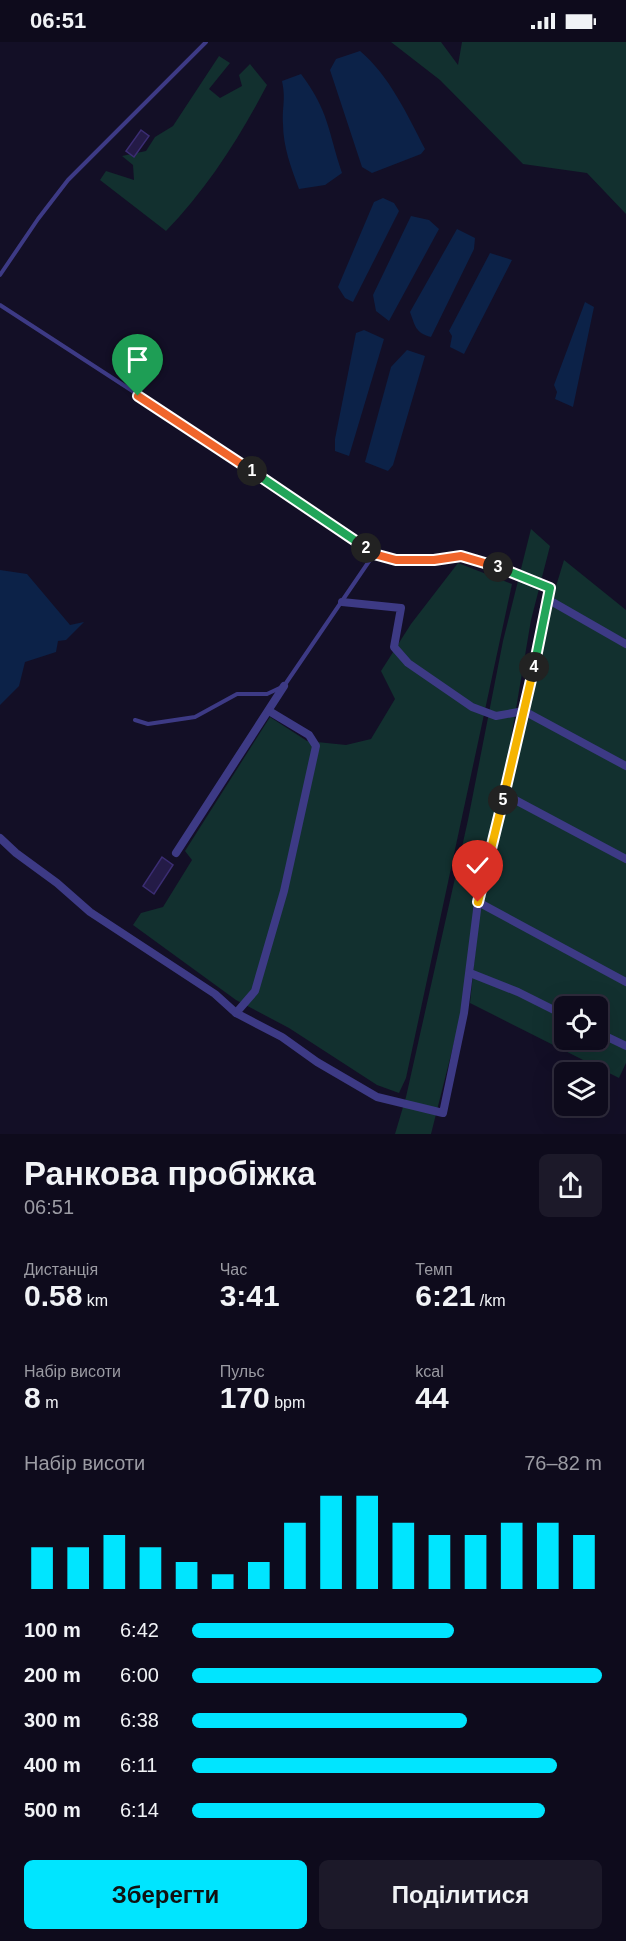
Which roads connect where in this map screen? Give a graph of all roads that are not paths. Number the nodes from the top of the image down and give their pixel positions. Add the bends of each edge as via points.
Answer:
1 (206, 42) edge
2 (0, 275) edge
3 (0, 305) edge
4 (374, 554) junction
5 (549, 600) junction
6 (342, 602) junction
7 (626, 644) edge
8 (284, 686) junction
9 (269, 711) junction
10 (524, 711) junction
11 (135, 720) dead end
12 (626, 765) edge
13 (504, 794) junction
14 (0, 838) edge
15 (176, 854) dead end
16 (626, 859) edge
17 (478, 902) junction
18 (470, 973) junction
19 (626, 982) edge
20 (554, 1010) edge
21 (236, 1013) junction
22 (608, 1037) edge
23 (626, 1046) edge

1 - 2 lane via 69,180
3 - 4 lane
4 - 5 street via 396,560 461,556 550,588
4 - 6 lane
5 - 7 street
5 - 10 street
6 - 8 lane
6 - 10 street via 400,608 394,647 408,663 472,707 496,716
8 - 9 street
8 - 11 lane via 267,694 237,694 195,717 148,724
9 - 15 street
9 - 21 street via 309,735 316,746 284,891 255,991
10 - 12 street
10 - 13 street
13 - 16 street
13 - 17 street
14 - 21 street via 90,912 215,994
17 - 18 street
17 - 19 street
18 - 20 street
18 - 21 street via 443,1113 377,1097
22 - 23 street

